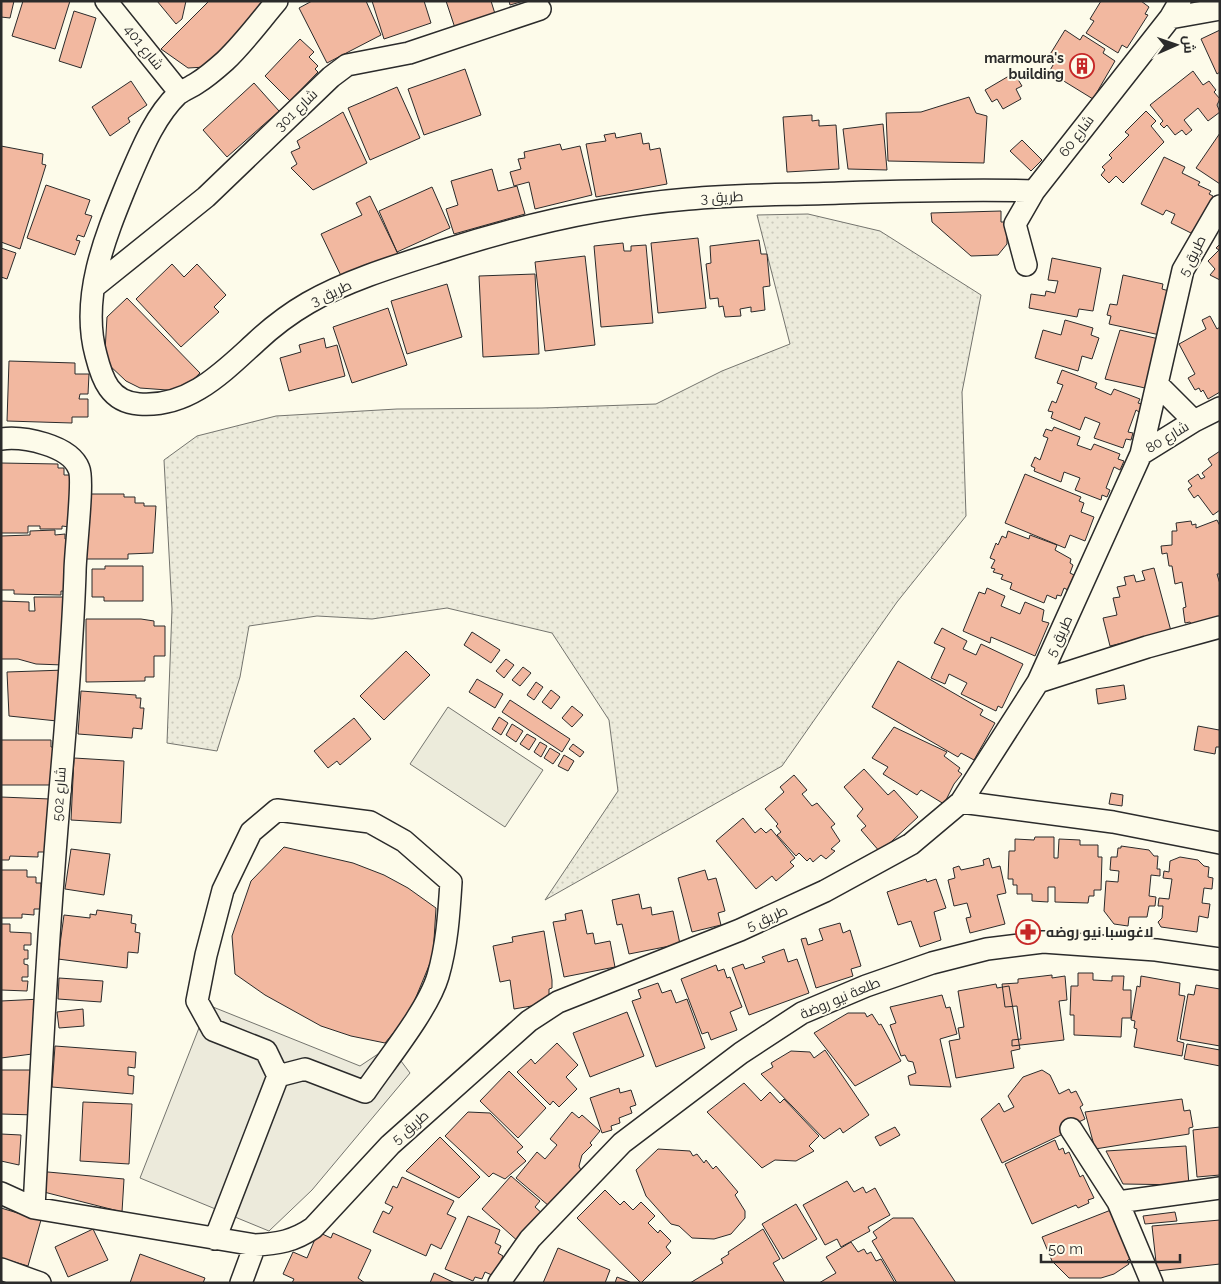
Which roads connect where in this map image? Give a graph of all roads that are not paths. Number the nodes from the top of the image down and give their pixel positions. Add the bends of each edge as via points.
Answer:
1 (106, 1) edge
2 (277, 1) edge
3 (540, 9) dead end
4 (1220, 9) edge
5 (1175, 10) edge
6 (180, 93) junction
7 (1034, 191) junction
8 (1220, 206) edge
9 (1026, 265) dead end
10 (94, 287) junction
11 (1157, 384) junction
12 (1220, 408) edge
13 (1194, 421) junction
14 (1, 439) edge
15 (1140, 454) junction
16 (1220, 627) edge
17 (1038, 682) junction
18 (961, 802) junction
19 (1220, 842) edge
20 (1220, 959) edge
21 (278, 1076) junction
22 (1071, 1129) dead end
23 (1220, 1188) edge
24 (1, 1193) edge
25 (1118, 1202) junction
26 (34, 1208) junction
27 (215, 1239) junction
28 (255, 1245) junction
29 (1, 1269) edge
30 (40, 1283) edge
31 (241, 1283) edge
32 (499, 1283) edge
33 (1152, 1283) edge

1 - 6 street, شارع 401
2 - 6 street, طريق 3 via 226,60
3 - 10 street, شارع 301 via 409,52 347,65 206,197
4 - 5 street, شارع 60
5 - 7 street, شارع 60
6 - 10 street, طريق 3 via 144,145 102,248
7 - 9 street, شارع 60 via 1015,224
7 - 10 street, طريق 3 via 909,190 690,199 642,204 532,225 408,262 313,300 287,316 208,384 186,397 162,402 137,404 119,398 106,387 94,348
8 - 11 street, طريق 5 via 1183,270
11 - 13 street, شارع 80
11 - 15 street, طريق 5
12 - 13 street, شارع 80
13 - 15 street, شارع 80
14 - 26 street, شارع 502 via 21,438 41,443 71,459 80,469
15 - 17 street, طريق 5
16 - 17 street
17 - 18 street, طريق 5
18 - 19 street via 1113,822
18 - 28 street, طريق 5 via 911,844 824,891 740,930 558,1002 529,1021 390,1145 313,1228 299,1238 280,1244
20 - 32 street, طلعة نيو روضة via 1156,950 1043,942 987,949 932,963 802,1013 741,1053 622,1143 530,1239
21 - 21 street via 305,1070 365,1092 419,1014 438,978 449,926 450,882 404,841 370,822 277,810 251,832 222,890 197,1001 213,1030 266,1052
21 - 27 street
22 - 25 street
23 - 25 street
24 - 26 street, طريق 5
25 - 33 street
26 - 27 street, طريق 5
27 - 28 street, طريق 5
28 - 31 street
29 - 30 street

